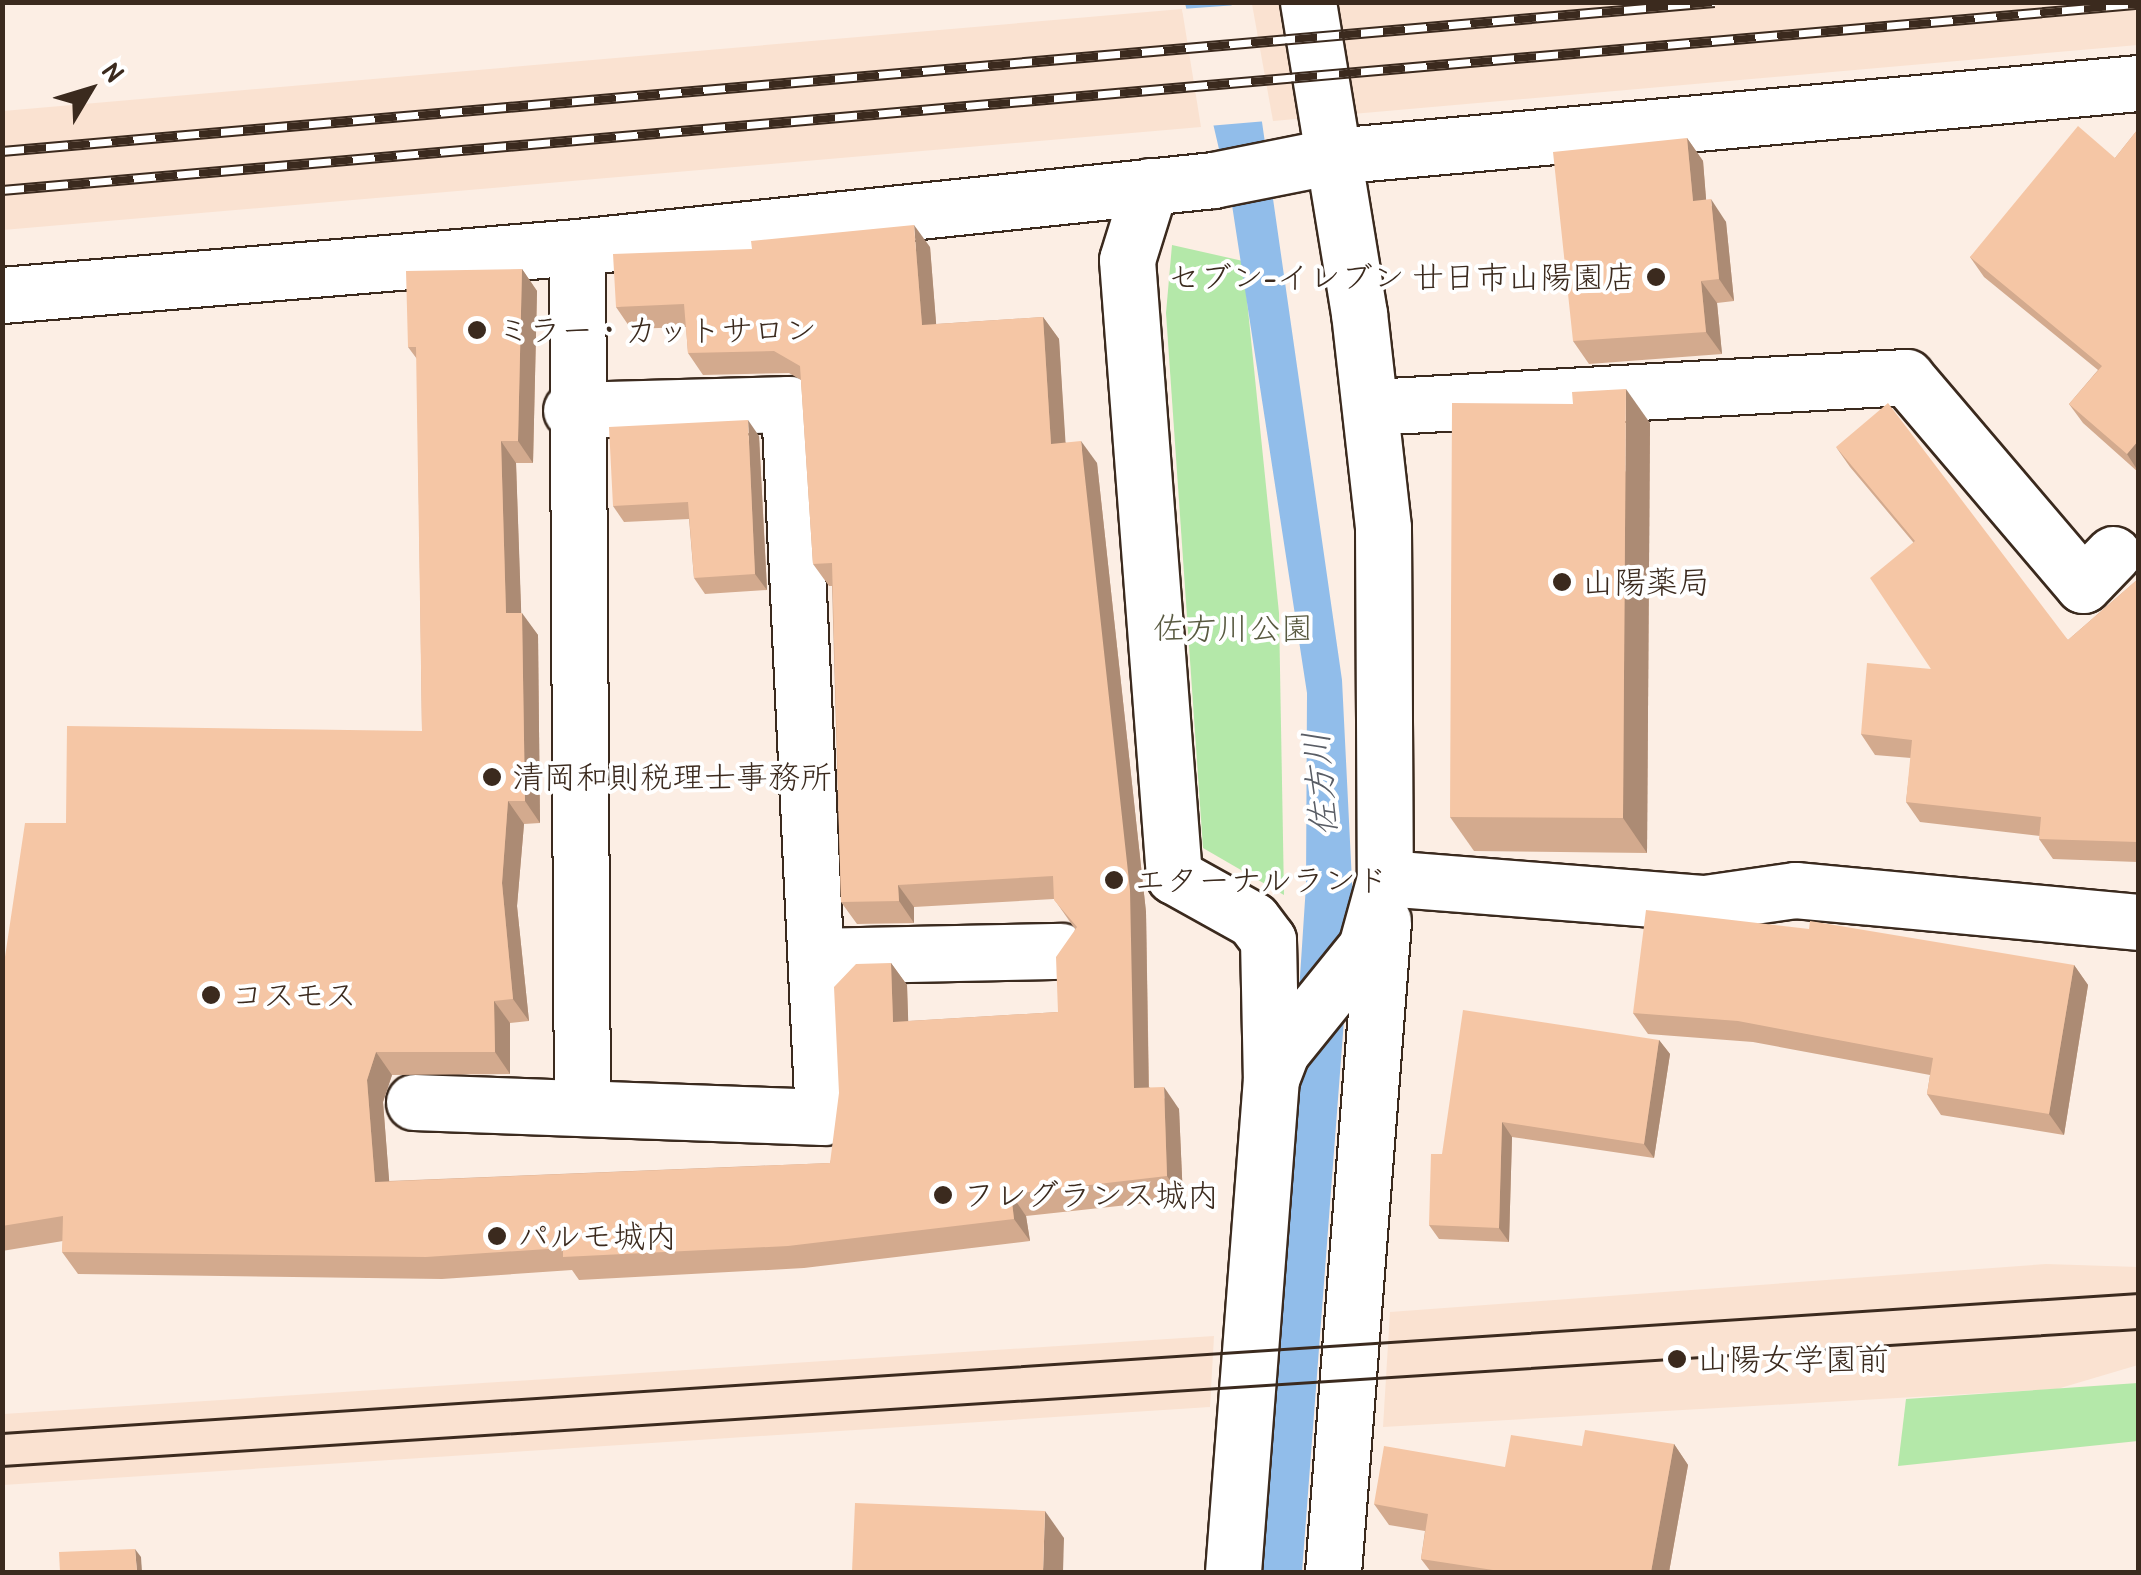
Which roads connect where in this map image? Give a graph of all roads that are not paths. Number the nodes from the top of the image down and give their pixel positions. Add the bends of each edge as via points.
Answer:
1 (1308, 2) edge
2 (2138, 82) edge
3 (1333, 156) junction
4 (1150, 186) junction
5 (577, 247) junction
6 (2, 295) edge
7 (1372, 407) junction
8 (571, 410) junction
9 (2113, 554) dead end
10 (1385, 878) junction
11 (2138, 922) edge
12 (1060, 951) edge
13 (816, 956) junction
14 (1276, 1066) junction
15 (414, 1102) dead end
16 (582, 1104) junction
17 (1233, 1572) edge
18 (1333, 1572) edge

1 - 3 street
2 - 3 street
3 - 4 street
3 - 7 street
4 - 5 street
4 - 14 street via 1128,260 1174,876 1253,920 1268,940
5 - 6 street
5 - 8 street
7 - 9 street via 1906,377 2083,585
7 - 10 street via 1388,689
8 - 13 street via 789,404
8 - 16 street
10 - 11 street via 1705,903 1796,890
10 - 14 street via 1366,947
10 - 18 street
12 - 13 street
13 - 16 street via 824,1117
14 - 17 street
15 - 16 street

